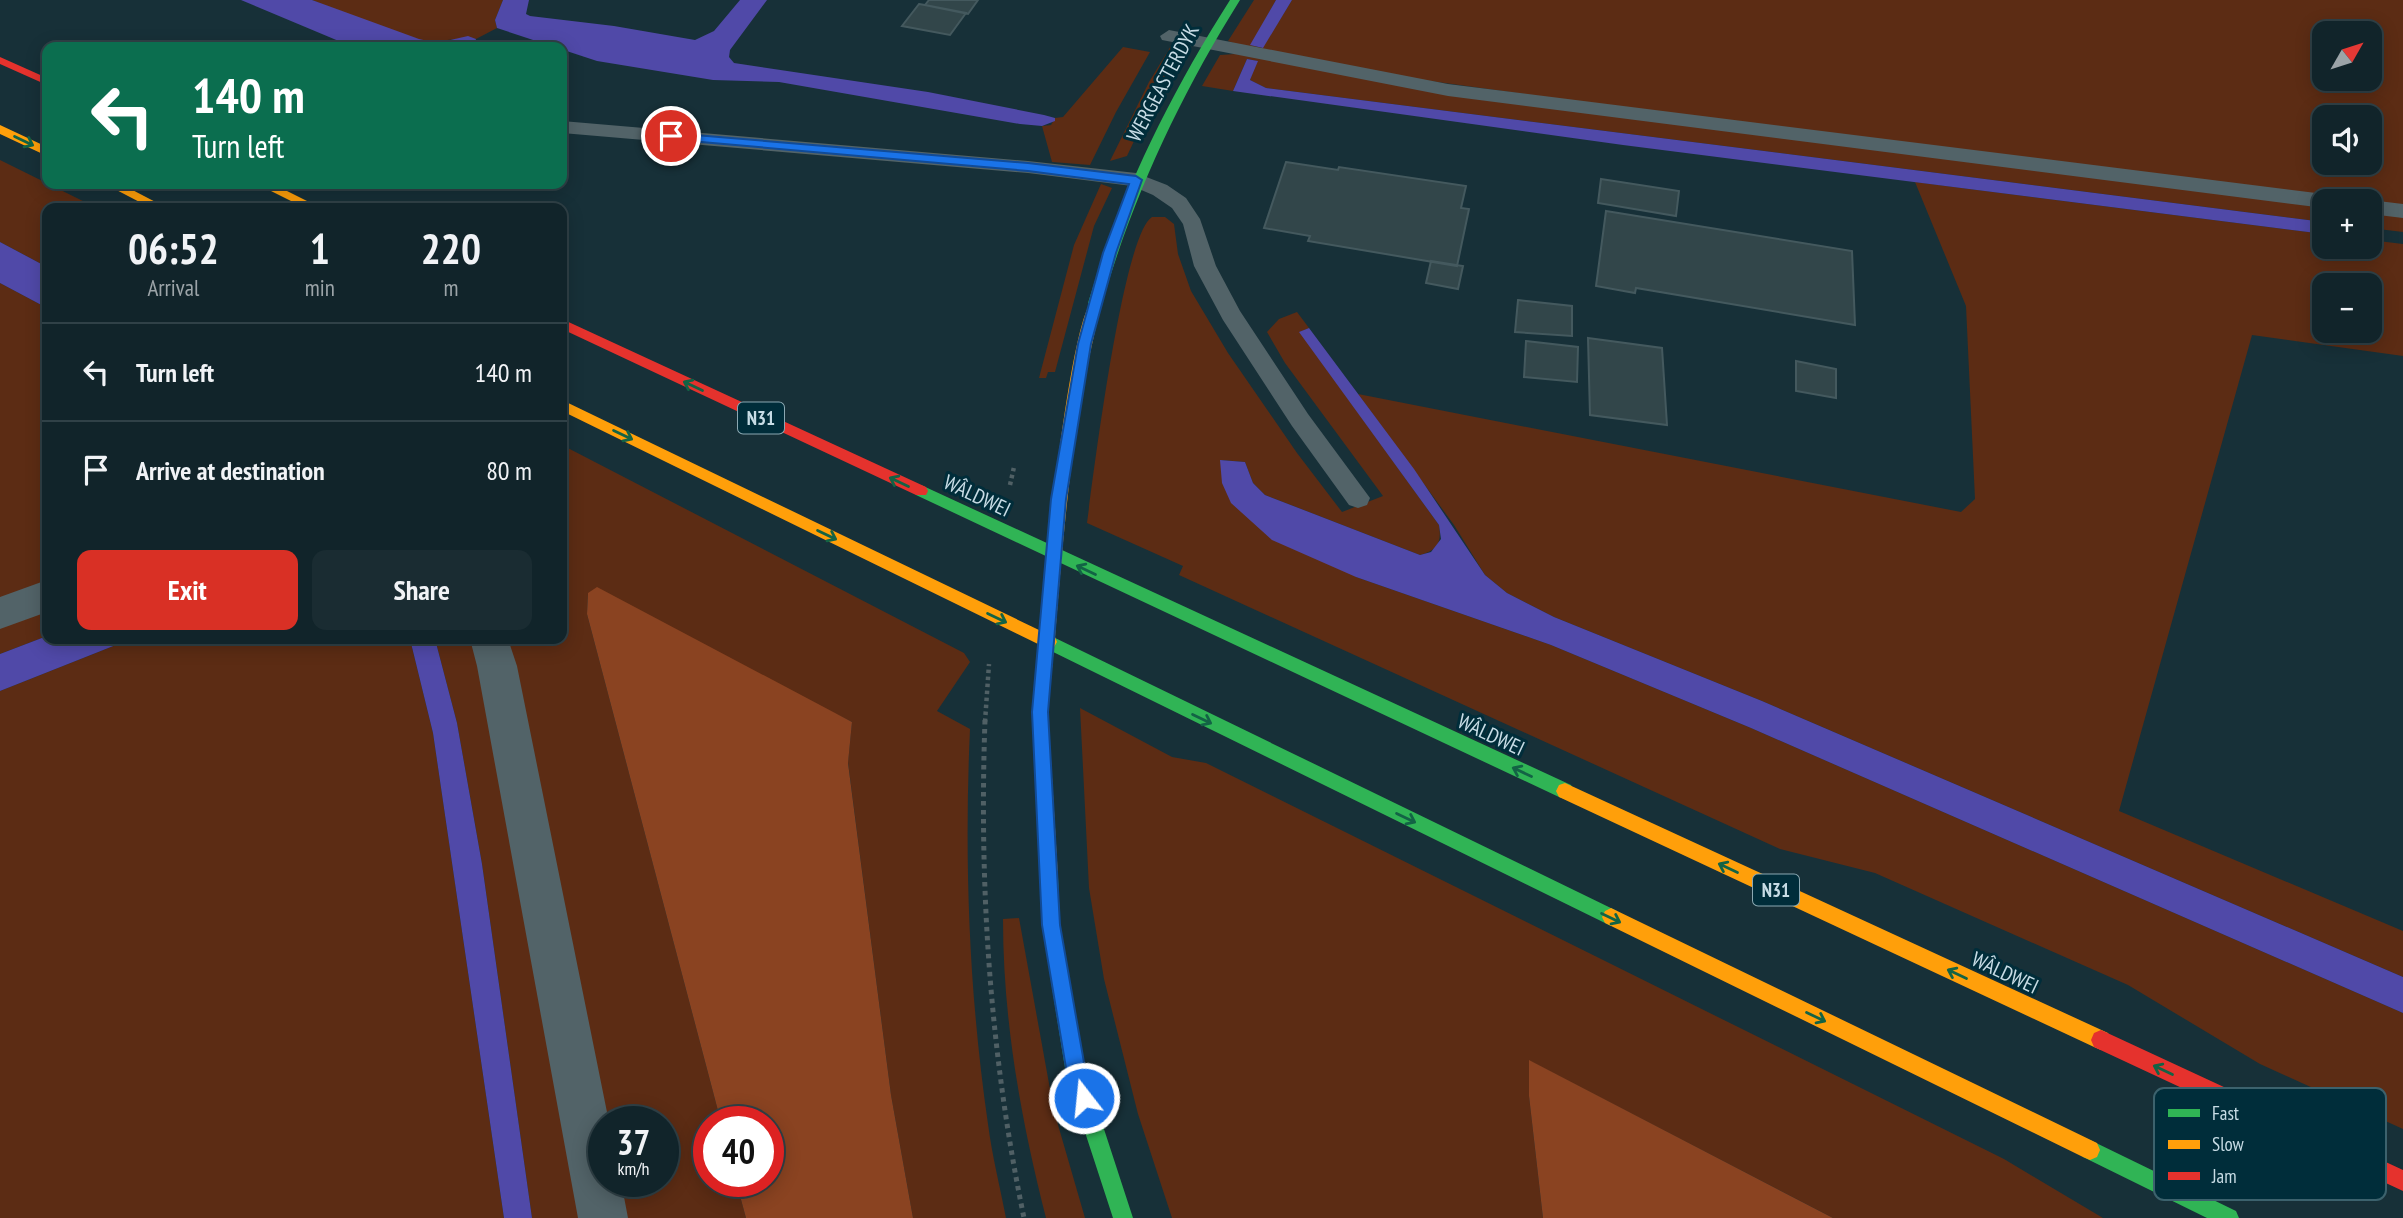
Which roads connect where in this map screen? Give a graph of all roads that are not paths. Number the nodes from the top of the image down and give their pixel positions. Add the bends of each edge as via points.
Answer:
1 (1234, 0) edge
2 (1169, 36) dead end
3 (1205, 45) junction
4 (0, 60) edge
5 (42, 80) edge
6 (567, 127) edge
7 (0, 129) edge
8 (42, 150) edge
9 (1136, 180) junction
10 (121, 189) edge
11 (274, 189) edge
12 (2312, 199) edge
13 (151, 203) edge
14 (304, 203) edge
15 (2382, 208) edge
16 (2403, 211) edge
17 (567, 326) edge
18 (567, 407) edge
19 (1358, 498) dead end
20 (42, 598) edge
21 (0, 613) edge
22 (490, 644) edge
23 (2202, 1088) edge
24 (2386, 1173) edge
25 (2403, 1181) edge
26 (2154, 1182) edge
27 (2192, 1200) edge
28 (603, 1218) edge
29 (1123, 1218) edge
30 (2229, 1218) edge

1 - 3 main road, WERGEASTERDYK
2 - 3 lane
3 - 9 main road, WERGEASTERDYK
3 - 12 lane via 1448,90
4 - 5 main road
6 - 9 lane
7 -> 8 main road
9 - 19 lane via 1179,202 1231,314
9 - 29 main road, WERGEASTERDYK via 1109,253 1084,344 1059,499 1040,712 1051,925 1076,1074
10 - 13 main road
11 - 14 main road
15 - 16 lane
23 -> 17 main road, WÂLDWEI / N31
18 -> 26 main road
20 - 21 street
22 - 28 street
25 -> 24 main road, WÂLDWEI / N31
27 -> 30 main road

